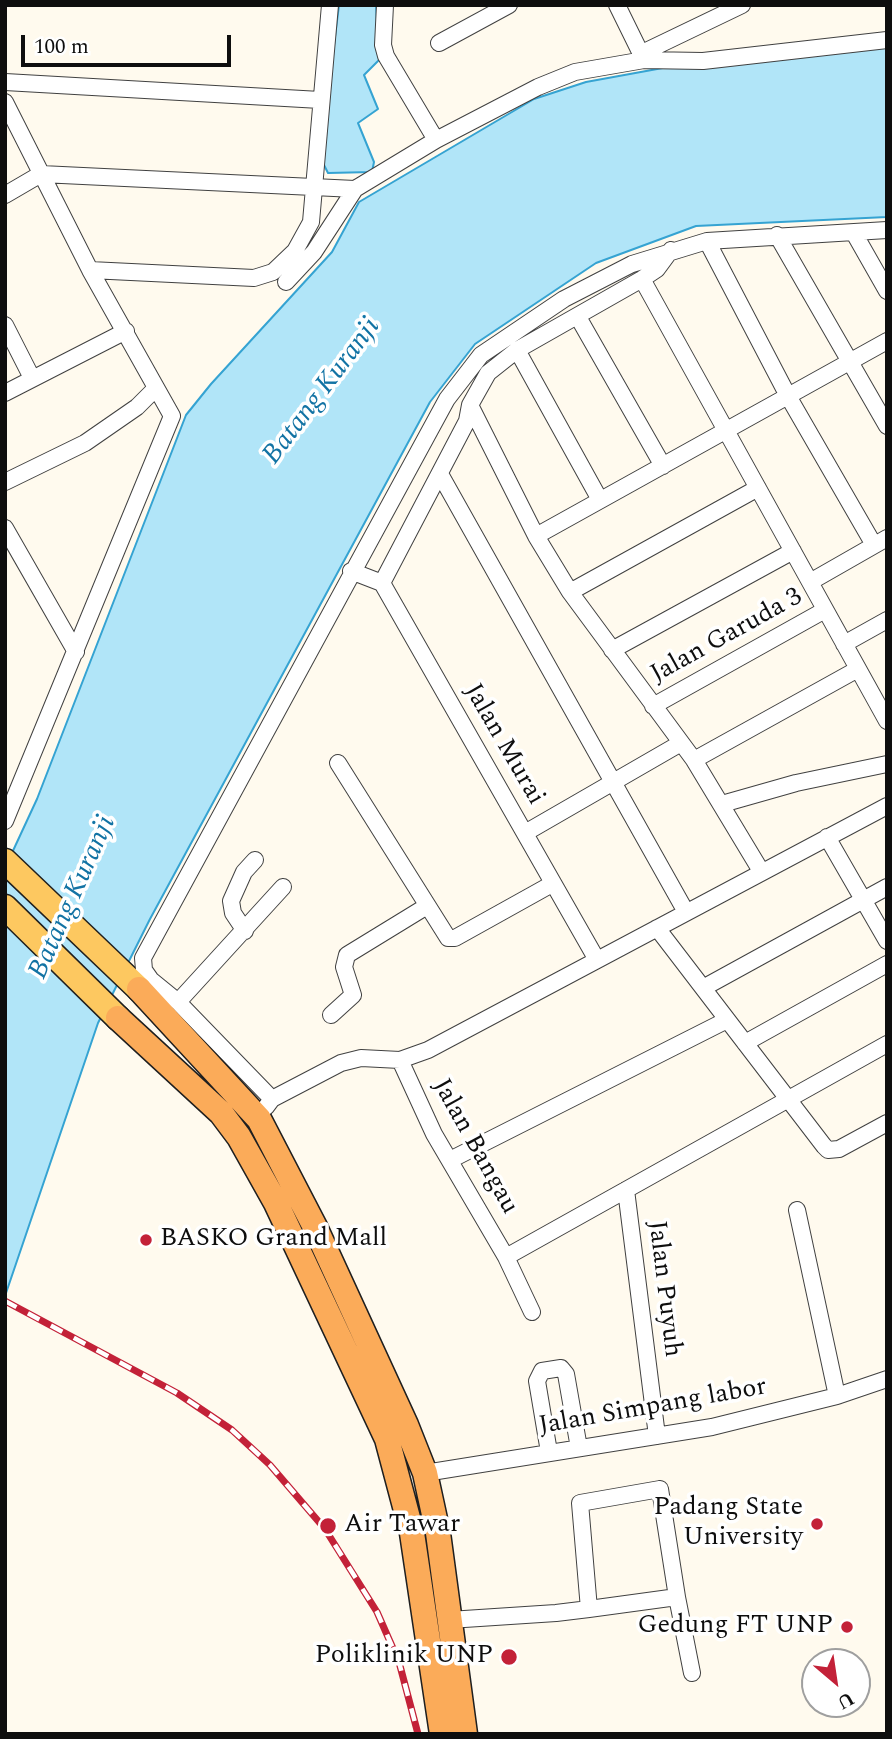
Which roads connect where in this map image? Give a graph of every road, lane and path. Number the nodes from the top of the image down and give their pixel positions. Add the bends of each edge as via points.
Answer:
1 (330, 5) edge
2 (385, 5) edge
3 (509, 5) edge
4 (617, 5) edge
5 (741, 5) edge
6 (887, 40) edge
7 (439, 43) dead end
8 (642, 57) junction
9 (5, 82) edge
10 (320, 100) junction
11 (5, 103) edge
12 (436, 141) junction
13 (41, 174) junction
14 (314, 188) junction
15 (355, 189) junction
16 (5, 195) edge
17 (887, 230) edge
18 (854, 233) junction
19 (777, 235) junction
20 (707, 241) junction
21 (671, 250) junction
22 (90, 270) junction
23 (642, 279) junction
24 (286, 282) dead end
25 (887, 291) edge
26 (578, 317) junction
27 (5, 325) edge
28 (126, 331) junction
29 (887, 341) edge
30 (517, 350) junction
31 (849, 362) junction
32 (32, 378) junction
33 (155, 389) junction
34 (5, 393) edge
35 (788, 396) junction
36 (470, 405) junction
37 (887, 426) edge
38 (726, 430) junction
39 (663, 466) junction
40 (440, 474) junction
41 (5, 482) edge
42 (758, 488) junction
43 (600, 500) junction
44 (5, 528) edge
45 (536, 536) junction
46 (880, 541) edge
47 (793, 551) junction
48 (351, 571) junction
49 (810, 582) junction
50 (382, 583) junction
51 (570, 593) junction
52 (825, 610) junction
53 (887, 620) edge
54 (844, 644) junction
55 (612, 650) junction
56 (76, 652) junction
57 (858, 669) junction
58 (882, 702) edge
59 (653, 706) junction
60 (887, 721) edge
61 (681, 743) junction
62 (694, 760) junction
63 (338, 763) dead end
64 (887, 764) edge
65 (614, 784) junction
66 (722, 804) junction
67 (887, 806) edge
68 (5, 821) edge
69 (525, 833) junction
70 (827, 836) junction
71 (255, 860) dead end
72 (5, 861) edge
73 (761, 871) junction
74 (552, 884) junction
75 (283, 887) dead end
76 (887, 887) edge
77 (863, 900) junction
78 (427, 906) junction
79 (5, 907) edge
80 (686, 912) junction
81 (657, 928) junction
82 (245, 931) junction
83 (887, 941) edge
84 (597, 960) junction
85 (887, 964) edge
86 (703, 988) junction
87 (139, 989) joint
88 (178, 1002) junction
89 (331, 1015) dead end
90 (118, 1018) joint
91 (727, 1020) junction
92 (745, 1043) junction
93 (887, 1044) edge
94 (401, 1060) junction
95 (788, 1099) junction
96 (265, 1109) junction
97 (887, 1123) edge
98 (452, 1160) junction
99 (626, 1190) junction
100 (797, 1210) dead end
101 (506, 1257) junction
102 (532, 1312) dead end
103 (887, 1379) edge
104 (837, 1396) junction
105 (657, 1436) junction
106 (579, 1448) junction
107 (549, 1452) junction
108 (425, 1473) junction
109 (677, 1597) junction
110 (589, 1609) junction
111 (449, 1620) junction
112 (692, 1673) dead end
113 (442, 1734) edge
114 (465, 1734) edge

1 - 10 street
2 - 12 street via 386,56
3 - 7 street
4 - 8 street
5 - 8 street
6 - 8 street via 703,61
8 - 12 street via 575,72 538,86
9 - 10 street
10 - 14 street
11 - 13 street
12 - 15 street
13 - 14 street
13 - 16 street
13 - 22 street
14 - 15 street
14 - 22 street via 311,222 304,237 281,266 262,277
15 - 24 street via 314,252
17 - 18 street
18 - 19 street
18 - 25 street
19 - 20 street
19 - 31 street
20 - 21 street
20 - 35 street
21 - 23 street via 657,269
21 - 48 street via 599,279 481,355 447,399
22 - 28 street
23 - 26 street
23 - 38 street
26 - 30 street
26 - 39 street
27 - 32 street
28 - 32 street
28 - 33 street
29 - 31 street
30 - 36 street via 488,373
30 - 43 street
31 - 35 street
31 - 37 street
32 - 34 street
33 - 41 street via 85,443
33 - 56 street via 172,416
35 - 38 street
35 - 46 street
36 - 40 street via 467,421
36 - 45 street
38 - 39 street
38 - 42 street
39 - 43 street
40 - 50 street
40 - 65 street
42 - 47 street
42 - 51 street
43 - 45 street
44 - 56 street
45 - 51 street
46 - 49 street
47 - 49 street
47 - 55 street
48 - 50 street
48 - 88 street via 143,958 151,980
49 - 52 street
50 - 69 street, Jalan Murai
51 - 55 street
52 - 54 street
52 - 59 street, Jalan Garuda 3
53 - 54 street
54 - 57 street
55 - 59 street
56 - 68 street
57 - 58 street
57 - 62 street
58 - 60 street
59 - 61 street
61 - 62 street
61 - 65 street
62 - 66 street
63 - 78 street
64 - 66 street
65 - 69 street
65 - 80 street
66 - 73 street
67 - 70 street
69 - 74 street, Jalan Murai
70 - 73 street
70 - 77 street
71 - 82 street via 231,901
72 - 87 main road
73 - 80 street
74 - 78 street via 455,938 448,938
74 - 84 street, Jalan Murai
75 - 82 street
76 - 77 street
77 - 83 street
77 - 86 street
78 - 89 street via 348,955 344,963 353,995
79 - 90 main road
80 - 81 street
81 - 84 street
81 - 86 street
82 - 88 street
84 - 94 street
85 - 92 street
86 - 91 street
87 - 96 highway
88 - 96 street
90 - 113 highway via 212,1104 239,1137 276,1203 387,1439 412,1533
91 - 92 street
91 - 98 street
92 - 95 street
93 - 95 street
94 - 96 street via 361,1058 341,1063
94 - 98 street, Jalan Bangau via 434,1134
95 - 97 street via 828,1150 839,1149
95 - 99 street
96 - 108 highway
98 - 101 street, Jalan Bangau
99 - 101 street
99 - 105 street, Jalan Puyuh
100 - 104 street
101 - 102 street, Jalan Bangau
103 - 104 street, Jalan Simpang labor
104 - 105 street, Jalan Simpang labor
105 - 106 street, Jalan Simpang labor
106 - 107 street, Jalan Simpang labor
106 - 107 street via 566,1374 561,1368 542,1371 537,1381
107 - 108 street, Jalan Simpang labor
108 - 111 highway
109 - 110 street
109 - 110 street via 663,1495 657,1489 580,1503
109 - 112 street
110 - 111 street
111 - 114 highway

